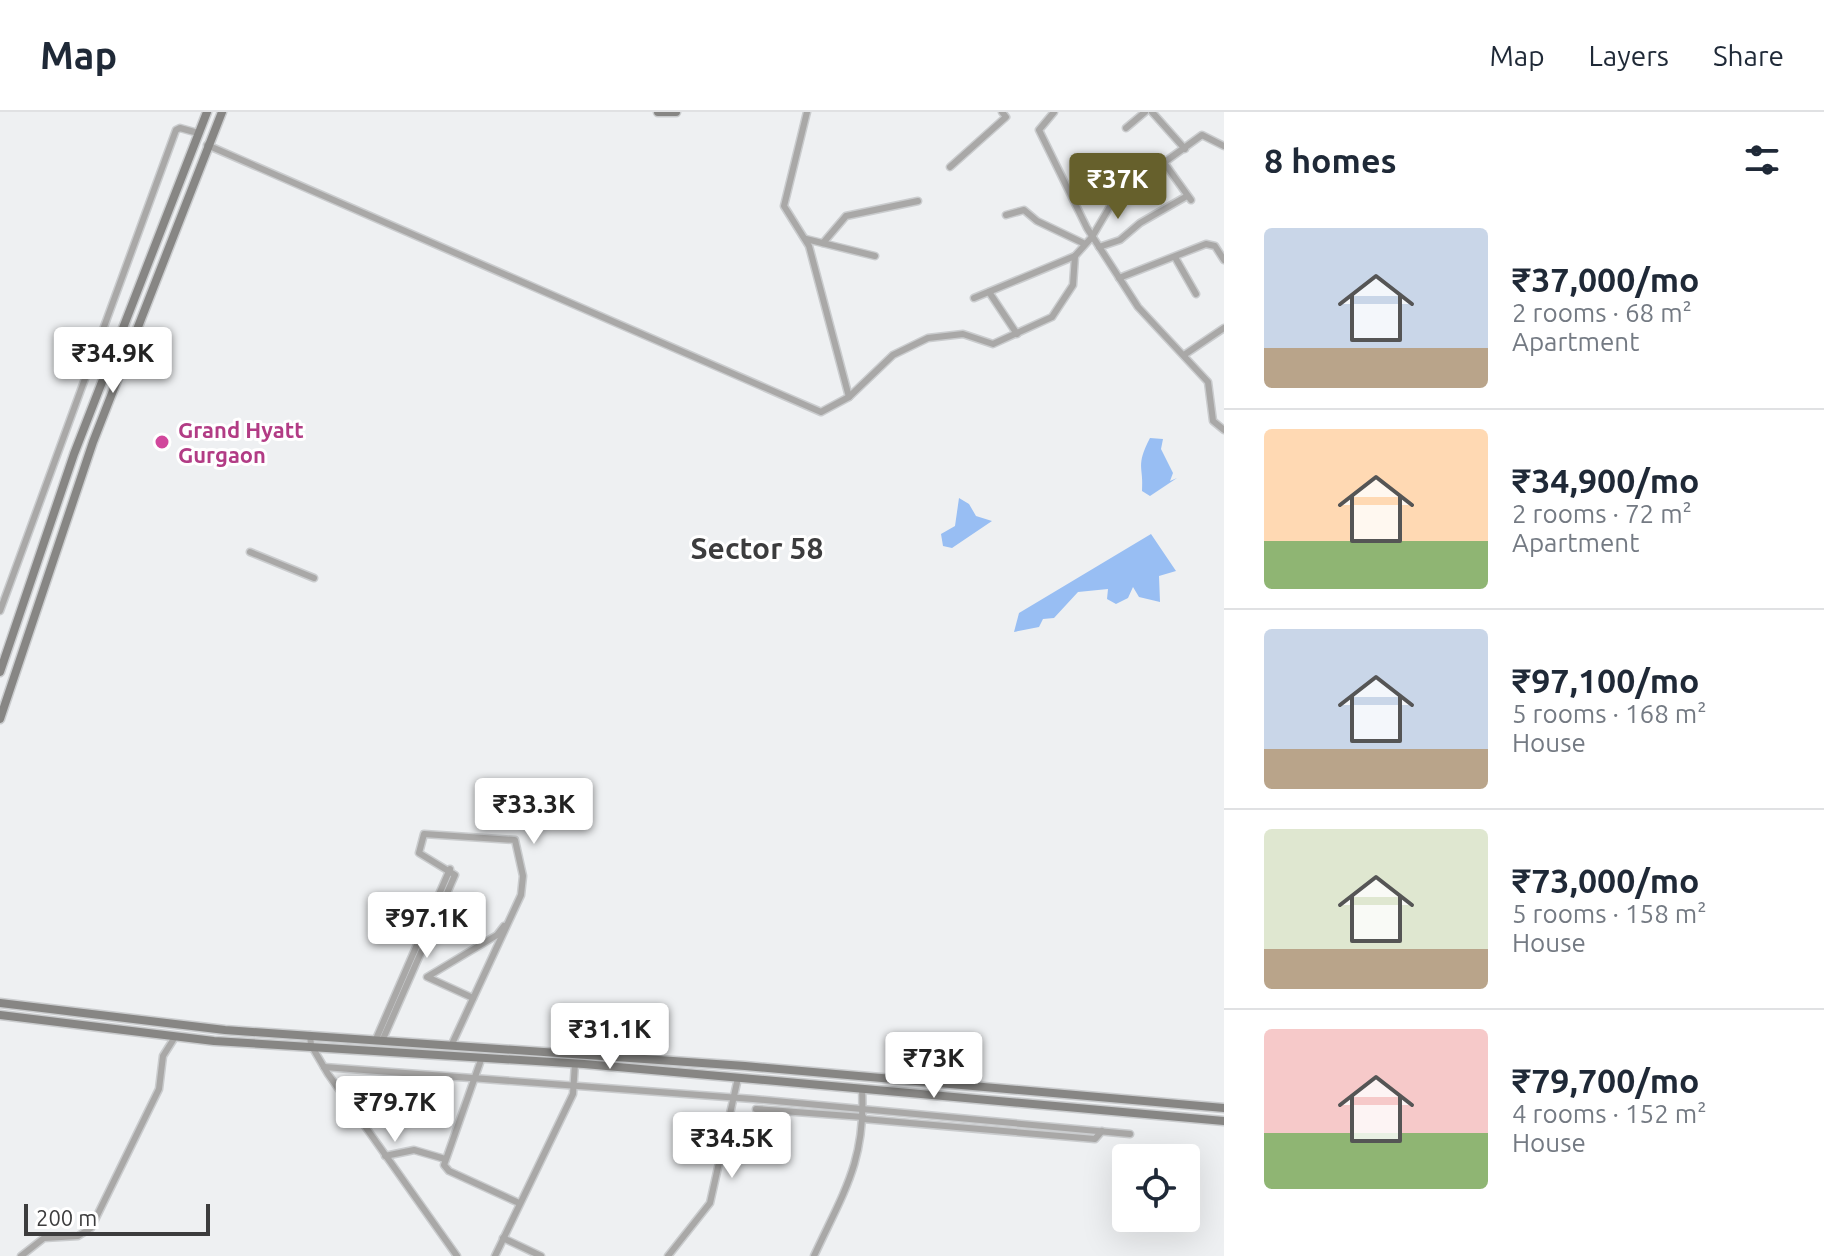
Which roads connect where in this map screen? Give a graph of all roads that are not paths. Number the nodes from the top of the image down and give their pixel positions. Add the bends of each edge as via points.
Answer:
1 (207, 112) edge
2 (224, 112) edge
3 (658, 112) edge
4 (676, 112) edge
5 (807, 112) edge
6 (1002, 112) edge
7 (1054, 112) edge
8 (1145, 112) edge
9 (1152, 112) edge
10 (1126, 128) dead end
11 (198, 133) junction
12 (207, 145) junction
13 (1224, 146) edge
14 (1185, 149) junction
15 (1165, 164) junction
16 (950, 167) dead end
17 (1140, 169) dead end
18 (1145, 177) junction
19 (174, 193) junction
20 (187, 198) junction
21 (918, 201) dead end
22 (1006, 215) dead end
23 (1123, 233) dead end
24 (1092, 237) junction
25 (806, 239) junction
26 (823, 243) junction
27 (1083, 243) junction
28 (1098, 246) junction
29 (875, 256) dead end
30 (1075, 256) junction
31 (1176, 259) junction
32 (1224, 260) edge
33 (1119, 278) junction
34 (989, 292) junction
35 (1196, 294) dead end
36 (974, 298) dead end
37 (1224, 328) edge
38 (1017, 334) junction
39 (1184, 355) junction
40 (849, 397) junction
41 (1224, 430) edge
42 (250, 552) dead end
43 (314, 578) dead end
44 (0, 611) edge
45 (0, 672) edge
46 (0, 719) edge
47 (506, 926) junction
48 (473, 998) junction
49 (0, 1003) edge
50 (0, 1015) edge
51 (310, 1035) junction
52 (175, 1037) junction
53 (380, 1039) junction
54 (452, 1044) junction
55 (311, 1045) junction
56 (482, 1057) junction
57 (575, 1063) junction
58 (324, 1067) junction
59 (474, 1077) junction
60 (738, 1078) junction
61 (574, 1085) junction
62 (862, 1089) junction
63 (735, 1097) junction
64 (1132, 1099) junction
65 (1224, 1108) edge
66 (756, 1109) dead end
67 (1132, 1112) junction
68 (863, 1115) junction
69 (1224, 1121) edge
70 (1130, 1134) dead end
71 (385, 1156) junction
72 (445, 1159) junction
73 (519, 1203) junction
74 (503, 1238) junction
75 (21, 1256) edge
76 (457, 1256) edge
77 (495, 1256) edge
78 (541, 1256) edge
79 (668, 1256) edge
80 (814, 1256) edge

1 - 11 street
2 - 12 street
3 - 4 street
5 - 25 street via 784,201
6 - 16 street via 1006,117
7 - 24 street via 1039,130
8 - 10 street
9 - 14 street
11 - 19 street
11 - 44 street via 176,130
12 - 20 street
12 - 40 street via 812,411 828,410
13 - 14 street via 1204,135
14 - 15 street
15 - 18 street
15 - 28 street via 1189,198 1140,223 1120,240
17 - 18 street
18 - 24 street via 1115,198
19 - 20 street
19 - 45 street via 60,493
20 - 46 street via 83,469
21 - 26 street via 846,216
22 - 27 street via 1024,210
23 - 28 street
24 - 27 street
24 - 28 street
25 - 26 street
25 - 40 street
26 - 29 street
27 - 30 street
28 - 33 street
30 - 34 street
30 - 38 street via 1073,285 1054,314
31 - 32 street via 1210,244
31 - 33 street
31 - 35 street
33 - 39 street via 1155,328
34 - 36 street
34 - 38 street
37 - 39 street
38 - 40 street via 993,344 963,334 928,338 889,358
39 - 41 street via 1211,388 1213,421
42 - 43 street
47 - 48 street
47 - 48 street via 428,974 428,980
47 - 53 street via 522,888 518,842 426,833 419,853 455,875
48 - 54 street
49 - 51 street via 207,1029
50 - 52 street
51 - 53 street
51 - 55 street
52 - 55 street
52 - 75 street via 163,1056 159,1089 91,1228 78,1236 44,1238
53 - 54 street
54 - 64 street
55 - 56 street
55 - 58 street
56 - 57 street
56 - 59 street
57 - 60 street
57 - 61 street
58 - 59 street
58 - 71 street
59 - 61 street
59 - 72 street
60 - 62 street
60 - 63 street
61 - 63 street
61 - 73 street
62 - 67 street
62 - 68 street
63 - 68 street
63 - 79 street via 710,1203
64 - 65 street
64 - 67 street
66 - 68 street
67 - 69 street
68 - 70 street via 1095,1139 1102,1131
68 - 80 street via 857,1162
71 - 72 street via 414,1150
71 - 76 street
72 - 73 street via 449,1171
73 - 74 street
74 - 77 street
74 - 78 street

